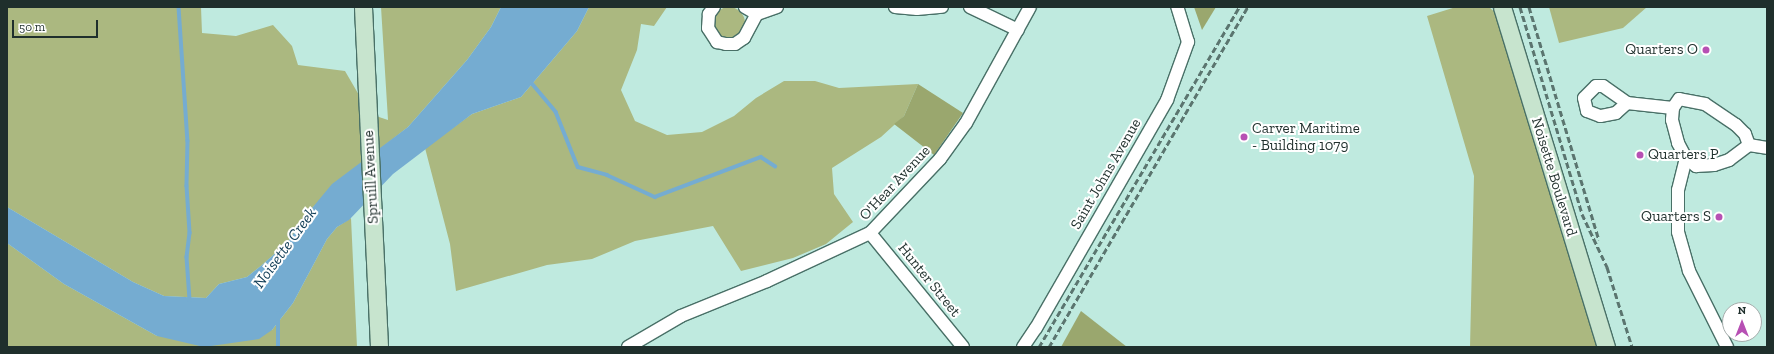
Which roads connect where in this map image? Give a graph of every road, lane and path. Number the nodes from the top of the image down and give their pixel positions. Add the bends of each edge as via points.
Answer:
1 (363, 7) edge
2 (714, 7) edge
3 (745, 7) edge
4 (777, 7) edge
5 (895, 7) edge
6 (942, 7) edge
7 (970, 7) edge
8 (1030, 7) edge
9 (1177, 7) edge
10 (1502, 7) edge
11 (757, 14) junction
12 (1018, 30) junction
13 (1627, 103) dead end
14 (1673, 108) junction
15 (1749, 145) junction
16 (1767, 148) edge
17 (1686, 158) junction
18 (870, 233) junction
19 (379, 347) edge
20 (628, 347) edge
21 (963, 347) edge
22 (1023, 347) edge
23 (1606, 347) edge
24 (1727, 347) edge

1 - 19 street, Spruill Avenue
2 - 11 street via 709,14 708,28 717,42 726,44 735,44 744,38
3 - 11 street
4 - 11 street
5 - 6 street
7 - 12 street
8 - 12 street, O'Hear Avenue
9 - 22 street, Saint Johns Avenue via 1188,42 1167,100
10 - 23 street, Noisette Boulevard
12 - 18 street, O'Hear Avenue via 966,123 944,155
13 - 14 street
14 - 15 street via 1679,99 1705,104 1736,125 1745,134
14 - 17 street via 1672,120 1678,143
15 - 16 street
15 - 17 street via 1729,160 1714,165 1696,166
17 - 24 street via 1678,190 1678,232 1692,278
18 - 20 street, O'Hear Avenue via 767,281 681,316
18 - 21 street, Hunter Street

